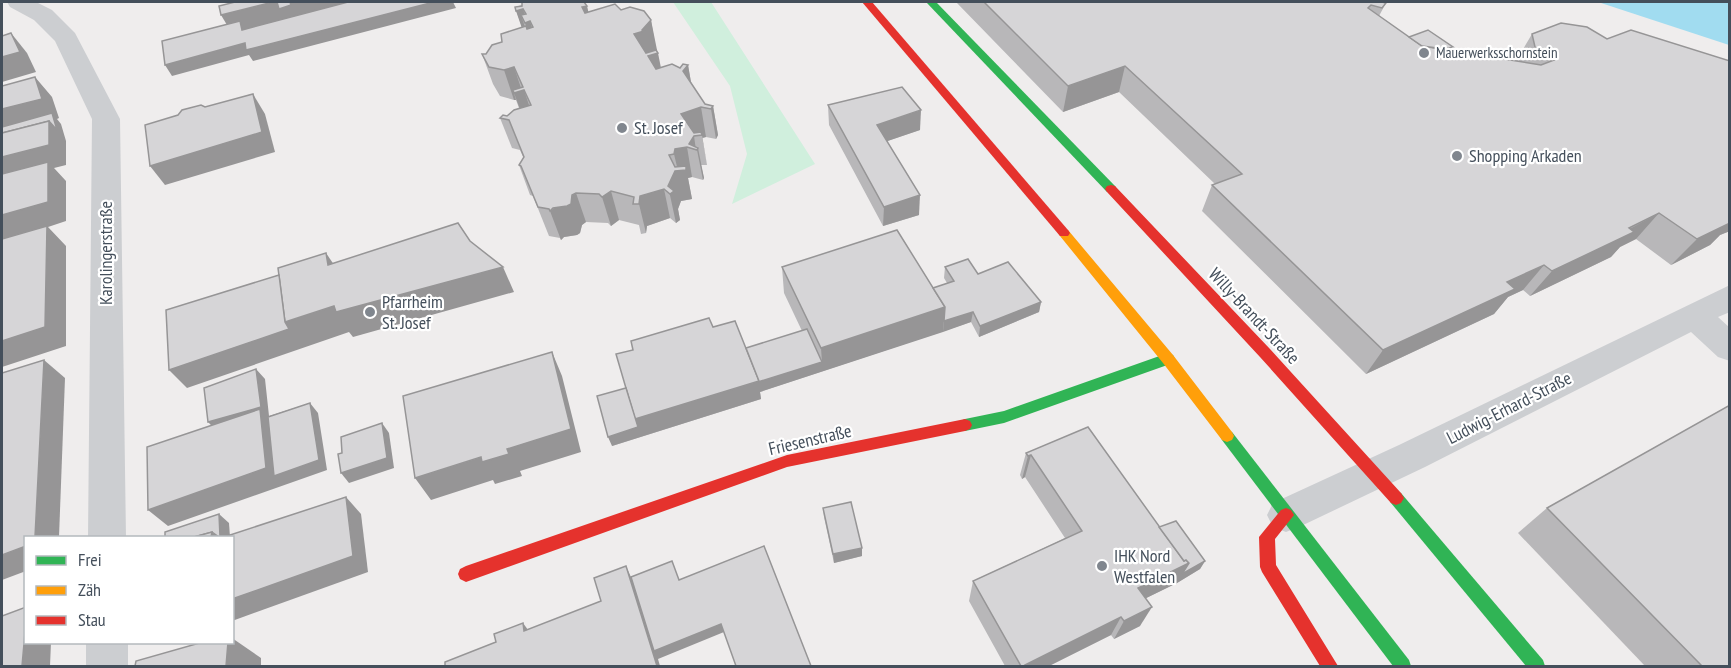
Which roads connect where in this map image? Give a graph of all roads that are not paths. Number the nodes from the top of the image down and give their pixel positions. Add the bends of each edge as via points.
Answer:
1 (19, 2) edge
2 (867, 2) edge
3 (931, 2) edge
4 (1730, 297) edge
5 (1694, 315) junction
6 (1730, 348) edge
7 (1168, 360) junction
8 (1374, 473) junction
9 (1286, 515) junction
10 (107, 536) edge
11 (466, 574) dead end
12 (107, 644) edge
13 (107, 666) edge
14 (1330, 666) edge
15 (1403, 666) edge
16 (1537, 666) edge

1 - 10 street, Karolingerstraße via 43,15 66,38 106,119
2 - 7 main road
3 - 8 main road, Willy-Brandt-Straße via 1152,232
4 - 5 street, Ludwig-Erhard-Straße
5 - 6 street
5 - 8 street, Ludwig-Erhard-Straße
7 - 9 main road
7 - 11 main road, Friesenstraße via 1004,417 787,461
8 - 9 street, Ludwig-Erhard-Straße
8 - 16 main road, Willy-Brandt-Straße
9 - 14 main road via 1267,537 1268,567
9 - 15 main road
12 - 13 street

